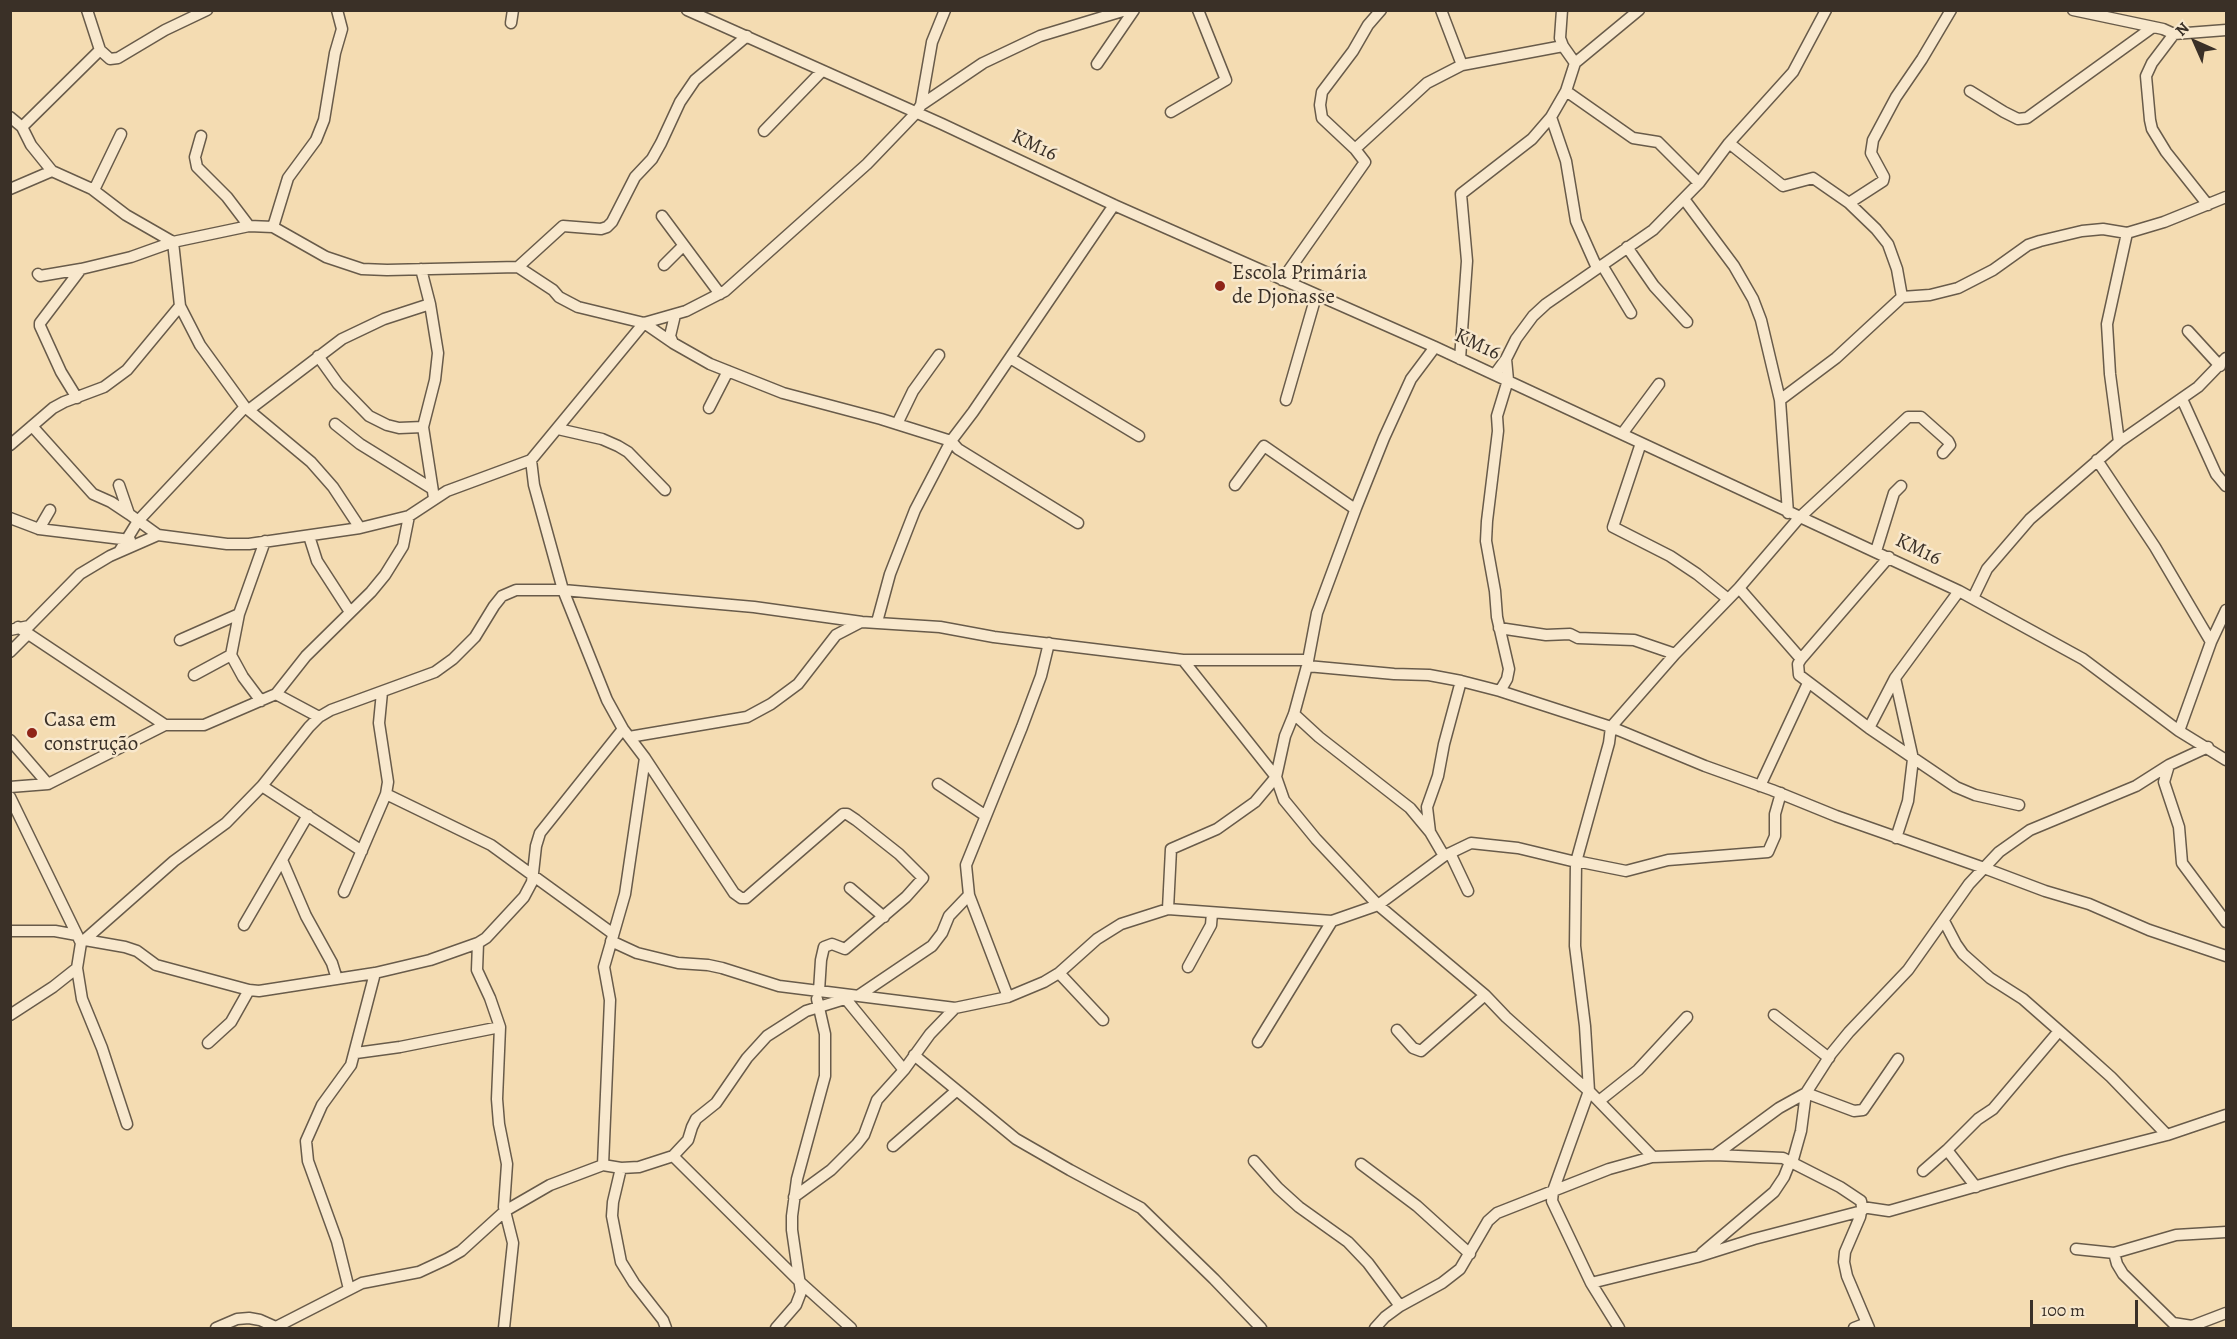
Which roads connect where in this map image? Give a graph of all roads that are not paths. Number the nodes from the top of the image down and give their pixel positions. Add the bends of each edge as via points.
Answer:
1 (87, 10) edge
2 (207, 10) edge
3 (337, 10) edge
4 (513, 10) edge
5 (687, 10) edge
6 (945, 10) edge
7 (1126, 10) edge
8 (1134, 10) edge
9 (1198, 10) edge
10 (1381, 10) edge
11 (1441, 10) edge
12 (1562, 10) edge
13 (1639, 10) edge
14 (1826, 10) edge
15 (1951, 10) edge
16 (2073, 10) edge
17 (511, 23) dead end
18 (2153, 27) junction
19 (2226, 30) edge
20 (2174, 34) junction
21 (747, 36) junction
22 (1563, 46) junction
23 (100, 50) junction
24 (1575, 63) junction
25 (1096, 64) dead end
26 (1462, 65) junction
27 (822, 71) junction
28 (1566, 91) junction
29 (1970, 91) dead end
30 (922, 106) junction
31 (1171, 112) dead end
32 (10, 117) edge
33 (1551, 117) junction
34 (942, 124) junction
35 (22, 127) junction
36 (764, 131) dead end
37 (121, 134) dead end
38 (201, 136) dead end
39 (1729, 143) junction
40 (1355, 148) junction
41 (52, 171) junction
42 (1699, 183) junction
43 (10, 189) edge
44 (94, 190) junction
45 (2226, 198) edge
46 (1684, 199) junction
47 (1849, 203) junction
48 (1114, 205) junction
49 (2208, 205) junction
50 (662, 216) dead end
51 (249, 226) junction
52 (273, 227) junction
53 (2127, 233) junction
54 (173, 242) junction
55 (683, 246) junction
56 (1627, 247) junction
57 (664, 265) dead end
58 (518, 267) junction
59 (1599, 267) junction
60 (81, 269) junction
61 (421, 269) junction
62 (38, 274) dead end
63 (1282, 280) junction
64 (720, 294) junction
65 (1316, 296) junction
66 (1902, 297) junction
67 (430, 304) junction
68 (180, 306) junction
69 (1631, 312) dead end
70 (675, 315) junction
71 (1686, 322) dead end
72 (644, 323) junction
73 (2188, 331) dead end
74 (673, 343) junction
75 (1434, 347) junction
76 (939, 355) dead end
77 (318, 356) junction
78 (1010, 358) junction
79 (1460, 359) junction
80 (1506, 359) junction
81 (2223, 362) edge
82 (728, 371) junction
83 (1495, 374) junction
84 (1508, 380) junction
85 (1659, 384) dead end
86 (77, 398) junction
87 (2182, 399) junction
88 (1286, 400) dead end
89 (1780, 400) junction
90 (247, 408) junction
91 (709, 408) dead end
92 (335, 424) dead end
93 (897, 424) junction
94 (32, 426) junction
95 (423, 427) junction
96 (558, 429) junction
97 (1622, 434) junction
98 (1139, 436) dead end
99 (951, 441) junction
100 (2119, 442) junction
101 (1641, 443) junction
102 (10, 445) edge
103 (1943, 453) dead end
104 (531, 460) junction
105 (2097, 460) junction
106 (119, 485) dead end
107 (1235, 485) dead end
108 (1901, 486) dead end
109 (2226, 486) edge
110 (665, 490) dead end
111 (433, 493) junction
112 (1355, 509) junction
113 (50, 510) dead end
114 (1794, 515) junction
115 (409, 516) junction
116 (10, 518) edge
117 (134, 518) junction
118 (1078, 523) dead end
119 (360, 528) junction
120 (39, 529) junction
121 (159, 535) junction
122 (309, 536) junction
123 (126, 539) junction
124 (142, 541) junction
125 (265, 541) junction
126 (1876, 551) junction
127 (119, 553) junction
128 (1889, 557) junction
129 (1739, 588) junction
130 (563, 590) junction
131 (1959, 591) junction
132 (1973, 598) junction
133 (1728, 599) junction
134 (2226, 610) edge
135 (350, 612) junction
136 (239, 614) junction
137 (862, 622) junction
138 (877, 622) junction
139 (13, 628) edge
140 (1499, 628) junction
141 (27, 635) junction
142 (180, 640) dead end
143 (2211, 642) junction
144 (1049, 643) junction
145 (10, 652) edge
146 (1675, 654) junction
147 (231, 655) junction
148 (1801, 659) junction
149 (1183, 660) junction
150 (1308, 663) junction
151 (194, 675) dead end
152 (1896, 678) junction
153 (1461, 681) junction
154 (1808, 683) junction
155 (1500, 691) junction
156 (382, 692) junction
157 (276, 694) junction
158 (261, 701) junction
159 (1294, 714) junction
160 (319, 717) junction
161 (165, 725) junction
162 (1611, 727) junction
163 (1869, 728) junction
164 (2179, 730) junction
165 (626, 733) junction
166 (10, 740) edge
167 (2208, 747) junction
168 (645, 758) junction
169 (1914, 759) junction
170 (2226, 759) edge
171 (2169, 765) junction
172 (2149, 776) junction
173 (1276, 777) junction
174 (2164, 782) junction
175 (48, 784) junction
176 (938, 784) dead end
177 (262, 786) junction
178 (1760, 786) junction
179 (10, 787) edge
180 (1781, 793) junction
181 (386, 795) junction
182 (11, 799) edge
183 (2019, 805) dead end
184 (308, 815) junction
185 (986, 816) junction
186 (1430, 832) junction
187 (1896, 838) junction
188 (362, 851) junction
189 (1447, 854) junction
190 (282, 860) junction
191 (1576, 862) junction
192 (1984, 868) junction
193 (533, 875) junction
194 (850, 888) dead end
195 (1468, 891) dead end
196 (344, 892) dead end
197 (969, 895) junction
198 (1378, 905) junction
199 (1168, 909) junction
200 (1212, 913) junction
201 (884, 917) junction
202 (1332, 921) junction
203 (1944, 921) junction
204 (2226, 922) edge
205 (244, 925) dead end
206 (10, 931) edge
207 (612, 937) junction
208 (81, 939) junction
209 (478, 943) junction
210 (2226, 957) edge
211 (1188, 967) dead end
212 (77, 968) junction
213 (375, 973) junction
214 (1059, 973) junction
215 (337, 979) junction
216 (249, 990) junction
217 (817, 990) junction
218 (1485, 995) junction
219 (852, 997) junction
220 (1008, 997) junction
221 (819, 1006) junction
222 (955, 1008) junction
223 (10, 1015) edge
224 (1774, 1015) dead end
225 (1687, 1017) dead end
226 (1103, 1020) dead end
227 (500, 1027) junction
228 (1397, 1030) dead end
229 (2059, 1031) junction
230 (1258, 1042) dead end
231 (208, 1043) dead end
232 (356, 1053) junction
233 (914, 1055) junction
234 (1829, 1058) junction
235 (1898, 1059) dead end
236 (904, 1070) junction
237 (1589, 1090) junction
238 (956, 1091) junction
239 (1806, 1093) junction
240 (1599, 1101) junction
241 (2226, 1115) edge
242 (126, 1124) dead end
243 (2167, 1135) junction
244 (893, 1146) dead end
245 (1947, 1150) junction
246 (1715, 1155) junction
247 (673, 1156) junction
248 (1653, 1157) junction
249 (1254, 1161) dead end
250 (1791, 1162) junction
251 (1361, 1164) dead end
252 (603, 1165) junction
253 (621, 1168) junction
254 (1923, 1171) dead end
255 (1976, 1187) junction
256 (1553, 1191) junction
257 (794, 1197) junction
258 (1862, 1209) junction
259 (505, 1211) junction
260 (2226, 1232) edge
261 (2076, 1249) dead end
262 (2114, 1252) junction
263 (1470, 1254) junction
264 (1697, 1257) junction
265 (347, 1276) junction
266 (362, 1283) junction
267 (801, 1283) junction
268 (1591, 1283) junction
269 (349, 1289) junction
270 (1400, 1306) junction
271 (2226, 1313) edge
272 (1868, 1326) edge
273 (277, 1328) edge
274 (848, 1328) edge
275 (216, 1329) edge
276 (504, 1329) edge
277 (666, 1329) edge
278 (776, 1329) edge
279 (1261, 1329) edge
280 (1375, 1329) edge
281 (1619, 1329) edge
282 (1854, 1329) edge

1 - 23 street
2 - 23 street via 118,58 110,59
3 - 52 street via 342,29 324,120 316,140 288,178
4 - 17 street
5 - 21 street, KM16
6 - 30 street via 932,42
7 - 30 street via 1040,36 983,63
8 - 25 street
9 - 31 street via 1226,80
10 - 40 street via 1322,92 1322,118
11 - 26 street
12 - 22 street
13 - 24 street
14 - 39 street via 1792,72
15 - 47 street via 1873,140 1871,153 1884,177 1882,181
16 - 18 street
18 - 20 street
18 - 29 street via 2027,118 2004,112
19 - 20 street
20 - 49 street via 2146,76 2150,120 2166,152
21 - 27 street, KM16
21 - 58 street via 691,85 662,143 635,177 612,222 601,229 563,226
22 - 24 street
22 - 26 street
23 - 35 street
24 - 28 street
26 - 40 street via 1426,83
27 - 30 street, KM16
27 - 36 street
28 - 33 street
28 - 42 street via 1633,138 1658,142
30 - 34 street, KM16
30 - 34 street
30 - 64 street via 867,164
32 - 35 street
33 - 59 street via 1566,161 1576,221
33 - 79 street via 1532,139 1461,194 1467,261
34 - 48 street, KM16
35 - 41 street
37 - 44 street
38 - 51 street via 196,167 227,197
39 - 42 street
39 - 47 street via 1783,186 1814,178
40 - 63 street via 1365,162
41 - 43 street
41 - 44 street
42 - 46 street
44 - 54 street via 126,215
45 - 49 street
46 - 56 street via 1653,230
46 - 89 street via 1734,266 1753,299
47 - 66 street via 1888,244
48 - 63 street, KM16
48 - 78 street
49 - 53 street
50 - 55 street
51 - 52 street
51 - 54 street
52 - 61 street via 326,257 362,269
53 - 66 street via 2082,231 2040,241 1958,288
53 - 100 street via 2107,324
54 - 60 street
54 - 68 street
55 - 57 street
55 - 64 street
56 - 59 street
56 - 71 street
58 - 61 street
58 - 72 street via 568,303
59 - 69 street
59 - 80 street via 1533,316
60 - 62 street
60 - 86 street via 40,323
61 - 67 street
63 - 65 street, KM16
64 - 70 street
65 - 75 street, KM16
65 - 88 street
66 - 89 street via 1836,358
67 - 77 street via 358,330
67 - 95 street via 438,352
68 - 86 street via 127,370 104,387
68 - 90 street via 200,345
70 - 72 street
70 - 74 street via 670,336
72 - 74 street
72 - 96 street
73 - 81 street
74 - 82 street
75 - 79 street, KM16
75 - 112 street via 1411,380
76 - 93 street via 913,391
77 - 90 street
77 - 95 street via 369,416 399,428
78 - 98 street
78 - 99 street
79 - 83 street, KM16
80 - 83 street
80 - 84 street
81 - 87 street
82 - 91 street
82 - 93 street via 783,393
83 - 84 street, KM16
84 - 97 street, KM16
84 - 140 street via 1497,416 1486,541
85 - 97 street
86 - 94 street via 53,408
87 - 100 street
87 - 109 street via 2216,474
89 - 114 street
90 - 117 street
90 - 119 street via 322,473
92 - 111 street
93 - 99 street
94 - 102 street
94 - 117 street via 93,494
95 - 111 street
96 - 104 street
96 - 110 street via 618,446
97 - 101 street, KM16
99 - 118 street
99 - 138 street via 915,510 890,574
100 - 105 street
101 - 114 street, KM16
101 - 133 street via 1613,527 1670,556
103 - 114 street via 1950,445 1948,441 1921,417 1908,417
104 - 111 street
104 - 130 street via 534,485
105 - 132 street via 2030,519 1987,568
105 - 143 street via 2156,547
106 - 117 street
107 - 112 street via 1264,446
108 - 126 street via 1894,493
111 - 115 street
112 - 150 street via 1317,613
113 - 120 street
114 - 126 street, KM16
114 - 129 street
115 - 119 street
115 - 135 street via 403,546 378,584
116 - 120 street
117 - 121 street
117 - 123 street
119 - 122 street
120 - 123 street
121 - 124 street
121 - 125 street via 227,544
122 - 125 street
122 - 135 street via 317,561
123 - 124 street
123 - 127 street
124 - 127 street
125 - 136 street
126 - 128 street, KM16
127 - 139 street via 80,574 29,626
128 - 131 street, KM16
128 - 148 street
129 - 133 street
129 - 148 street
130 - 137 street
130 - 156 street via 516,590 502,596 475,637 453,659 435,672
130 - 165 street via 607,700
131 - 132 street, KM16
131 - 152 street
132 - 164 street, KM16 via 2083,659
133 - 146 street
134 - 143 street
135 - 157 street via 306,656
136 - 142 street
136 - 147 street
137 - 138 street
137 - 165 street via 836,636 798,684 747,717
138 - 144 street
139 - 141 street
140 - 146 street via 1634,640
140 - 155 street via 1509,669
141 - 145 street
141 - 161 street
143 - 164 street
144 - 149 street
144 - 185 street via 1041,676
146 - 162 street
147 - 151 street
147 - 158 street
148 - 154 street via 1799,675
149 - 150 street
149 - 173 street
150 - 153 street
150 - 159 street
152 - 163 street
152 - 169 street
153 - 155 street
153 - 186 street via 1427,807
154 - 163 street
154 - 178 street
155 - 162 street
156 - 160 street
156 - 181 street via 379,723 388,782
157 - 158 street
157 - 160 street
158 - 161 street via 204,725
159 - 173 street
159 - 186 street via 1402,801
160 - 177 street
161 - 175 street
162 - 178 street
162 - 191 street
163 - 169 street
164 - 167 street, KM16
165 - 168 street
165 - 193 street via 540,833
166 - 175 street
167 - 170 street, KM16
167 - 171 street
168 - 201 street via 741,898 746,898 847,814 923,878
168 - 207 street via 625,894
169 - 183 street via 1956,787
169 - 187 street via 1908,801
171 - 172 street
171 - 174 street
172 - 174 street
172 - 192 street via 2136,786 2030,830
173 - 198 street via 1284,800
173 - 199 street via 1256,802 1217,829 1171,849
174 - 204 street via 2179,827 2184,867
175 - 179 street
176 - 185 street
177 - 184 street
177 - 208 street via 226,823
178 - 180 street
180 - 187 street
180 - 191 street via 1775,814 1775,836 1768,852 1668,860 1626,871
181 - 188 street
181 - 193 street via 491,845
182 - 208 street
184 - 188 street
184 - 190 street
185 - 197 street via 966,865
186 - 189 street
187 - 192 street
188 - 196 street
189 - 191 street via 1479,843
189 - 195 street
189 - 198 street
190 - 205 street
190 - 215 street
191 - 237 street via 1575,945
192 - 203 street
192 - 210 street
193 - 207 street
193 - 209 street via 519,903
194 - 201 street
197 - 219 street via 949,916 932,946
197 - 220 street
198 - 202 street
198 - 218 street
199 - 200 street
199 - 214 street via 1121,924 1097,939
200 - 202 street
200 - 211 street via 1211,925
201 - 217 street via 845,949 832,944 824,946
202 - 230 street
203 - 229 street via 1963,954
203 - 234 street via 1908,970
206 - 208 street via 55,932
207 - 217 street via 637,953 678,963 708,965 779,986
207 - 252 street via 604,967 610,1000
208 - 212 street
208 - 216 street via 125,947 156,965
209 - 213 street
209 - 227 street via 477,970
212 - 223 street
212 - 242 street via 82,999
213 - 215 street
213 - 232 street
214 - 220 street
214 - 226 street
215 - 216 street via 270,991
216 - 231 street via 231,1022
217 - 219 street
217 - 221 street
218 - 228 street via 1421,1051 1413,1048
218 - 237 street
219 - 221 street
219 - 222 street
219 - 236 street
220 - 222 street
221 - 247 street via 784,1024 763,1041 716,1103 696,1119 688,1140
221 - 257 street via 825,1034 825,1076
222 - 233 street
224 - 234 street
225 - 240 street via 1638,1070
227 - 232 street
227 - 259 street via 497,1099 506,1152
229 - 243 street
229 - 245 street via 1993,1109
232 - 265 street via 322,1106 306,1141 308,1161
233 - 236 street
233 - 238 street
234 - 239 street
235 - 239 street via 1863,1110 1854,1111
236 - 257 street via 877,1100 857,1144 831,1170
237 - 240 street
237 - 248 street
237 - 256 street
238 - 244 street
238 - 279 street via 1016,1139 1141,1208
239 - 246 street
239 - 250 street via 1801,1131
240 - 248 street
241 - 243 street
243 - 255 street
245 - 254 street
245 - 255 street
246 - 248 street
246 - 250 street via 1783,1158
247 - 253 street via 639,1167
247 - 267 street
248 - 256 street
249 - 270 street via 1299,1207 1348,1242
250 - 258 street via 1857,1197
250 - 264 street via 1774,1192
251 - 263 street via 1417,1206
252 - 253 street
252 - 259 street via 550,1185
253 - 277 street via 612,1216 621,1262
255 - 258 street via 1889,1211
256 - 263 street via 1492,1217
256 - 268 street via 1555,1210
257 - 267 street via 792,1230
258 - 264 street
258 - 272 street via 1844,1262
259 - 266 street via 447,1259 419,1272
259 - 276 street via 513,1243
260 - 262 street via 2176,1235
261 - 262 street
262 - 271 street via 2123,1274 2173,1323 2192,1326
263 - 270 street via 1454,1275
264 - 268 street
265 - 266 street
265 - 269 street
266 - 269 street
267 - 274 street
267 - 278 street via 796,1305
268 - 281 street
269 - 273 street
270 - 280 street
272 - 282 street
273 - 275 street via 243,1318

